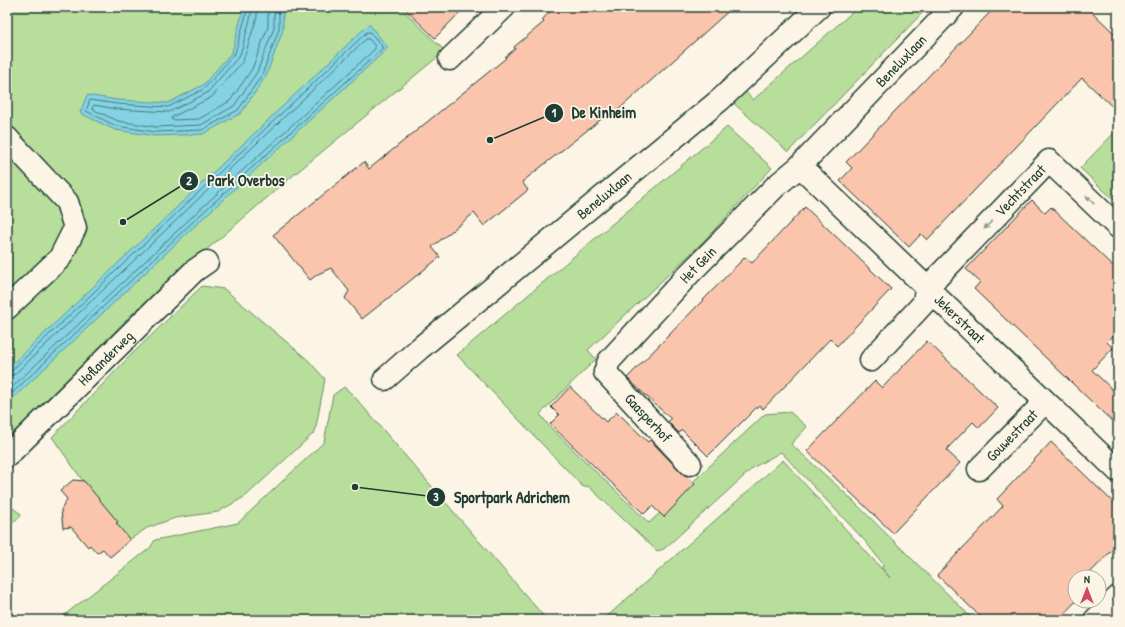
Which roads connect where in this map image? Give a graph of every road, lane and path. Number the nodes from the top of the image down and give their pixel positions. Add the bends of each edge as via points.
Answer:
1 (504, 7) edge
2 (819, 7) edge
3 (953, 7) edge
4 (450, 59) dead end
5 (7, 138) edge
6 (800, 166) junction
7 (1118, 227) edge
8 (206, 262) dead end
9 (927, 288) junction
10 (7, 308) edge
11 (871, 360) dead end
12 (605, 372) joint
13 (385, 379) dead end
14 (1045, 402) junction
15 (7, 456) edge
16 (690, 464) dead end
17 (979, 469) dead end
18 (1118, 471) edge

1 - 4 street
2 - 13 street, Beneluxlaan via 721,99
3 - 6 street, Beneluxlaan
5 - 10 street via 67,202 75,228 60,258
6 - 9 street, Jekerstraat
6 - 12 street, Het Gein via 776,186 689,274 609,361
7 -> 9 street, Vechtstraat via 1049,161
8 - 15 street, Hoflanderweg
9 - 11 street via 923,304
9 - 14 street, Jekerstraat
12 - 16 street, Gaasperhof
14 - 17 street, Gouwestraat
14 - 18 street, Jekerstraat

